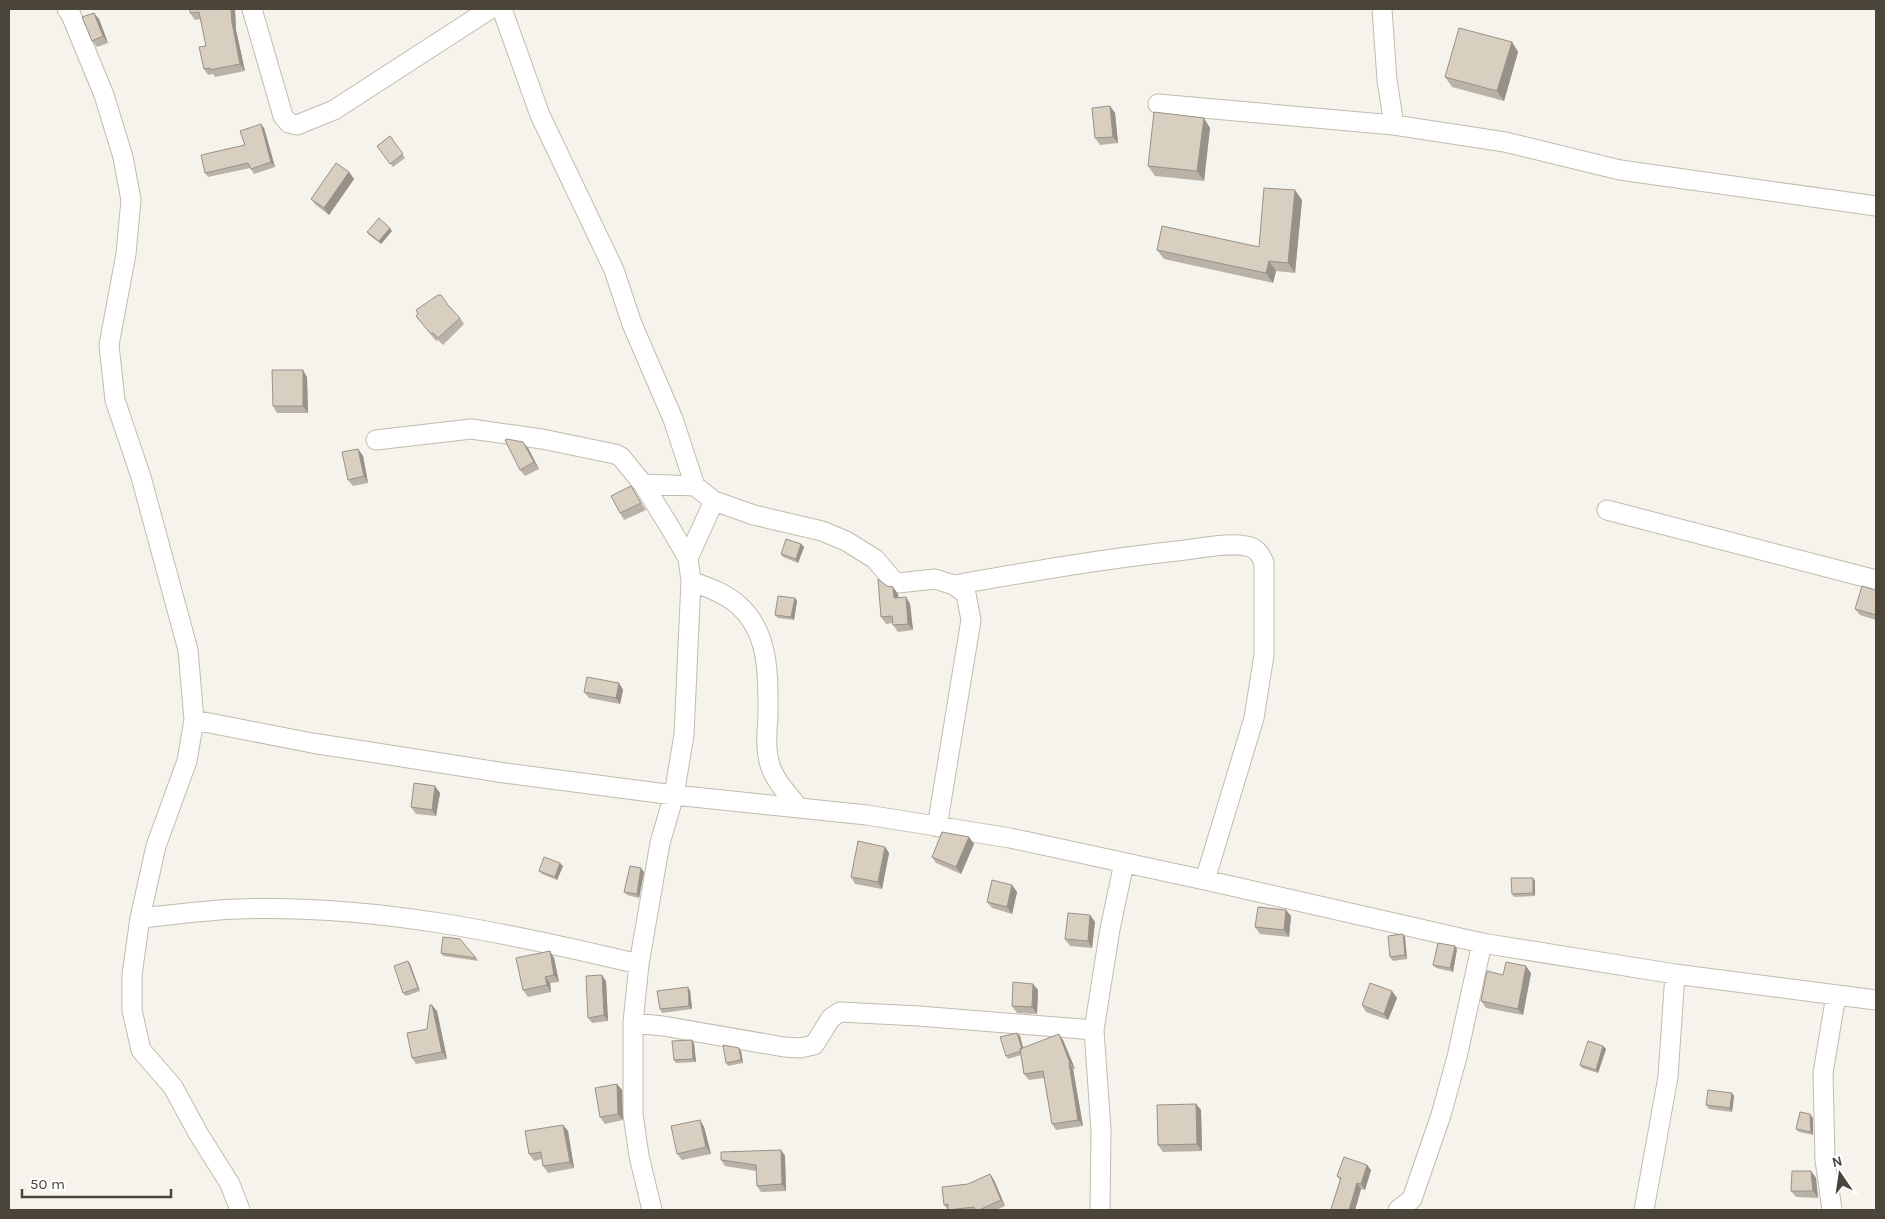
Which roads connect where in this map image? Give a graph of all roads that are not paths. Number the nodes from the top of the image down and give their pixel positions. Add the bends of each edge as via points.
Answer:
1 (66, 9) edge
2 (252, 9) edge
3 (490, 9) edge
4 (502, 9) edge
5 (1382, 9) edge
6 (1158, 104) dead end
7 (1394, 126) junction
8 (1876, 206) edge
9 (376, 440) dead end
10 (642, 484) junction
11 (695, 486) junction
12 (714, 501) junction
13 (1607, 510) dead end
14 (688, 558) junction
15 (1876, 580) edge
16 (691, 581) junction
17 (954, 584) junction
18 (194, 720) junction
19 (674, 795) junction
20 (798, 807) junction
21 (937, 827) junction
22 (1124, 863) junction
23 (1204, 880) junction
24 (140, 918) junction
25 (1482, 943) junction
26 (639, 964) junction
27 (1675, 974) junction
28 (1836, 995) junction
29 (1876, 1000) edge
30 (633, 1022) junction
31 (1094, 1030) junction
32 (1407, 1207) edge
33 (240, 1210) edge
34 (652, 1210) edge
35 (1100, 1210) edge
36 (1644, 1210) edge
37 (1832, 1210) edge

1 - 18 street via 104,96 131,200 126,254 109,345 115,400 141,477 188,650
2 - 3 street via 283,116 289,123 297,125 334,110
4 - 11 street via 540,115 614,270
5 - 7 street
6 - 7 street
7 - 8 street via 1505,142 1620,170
9 - 10 street via 471,429 542,439 615,454
10 - 11 street
10 - 14 street
11 - 12 street
12 - 14 street
12 - 17 street via 754,515 822,531 846,541 875,559 898,583 935,579
13 - 15 street
14 - 16 street
16 - 19 street via 684,734
16 - 20 street via 735,602 750,617 764,644 768,670 767,749 770,766
17 - 21 street via 966,594 971,620
17 - 23 street via 1130,556 1219,546 1247,546 1261,555 1264,563 1264,655 1254,718
18 - 19 street via 312,743
18 - 24 street via 187,761 156,846
19 - 20 street
19 - 26 street via 660,843
20 - 21 street
21 - 22 street via 1010,838
22 - 23 street
22 - 31 street
23 - 25 street
24 - 26 street via 238,909 332,911 433,922 533,939
24 - 33 street via 132,975 132,1010 141,1050 173,1087 230,1184
25 - 27 street
25 - 32 street via 1441,1115
26 - 30 street
27 - 28 street
27 - 36 street via 1668,1077
28 - 29 street
28 - 37 street via 1823,1073 1825,1160
30 - 31 street via 800,1048 814,1045 831,1018 840,1012
30 - 34 street via 633,1114
31 - 35 street via 1101,1130

